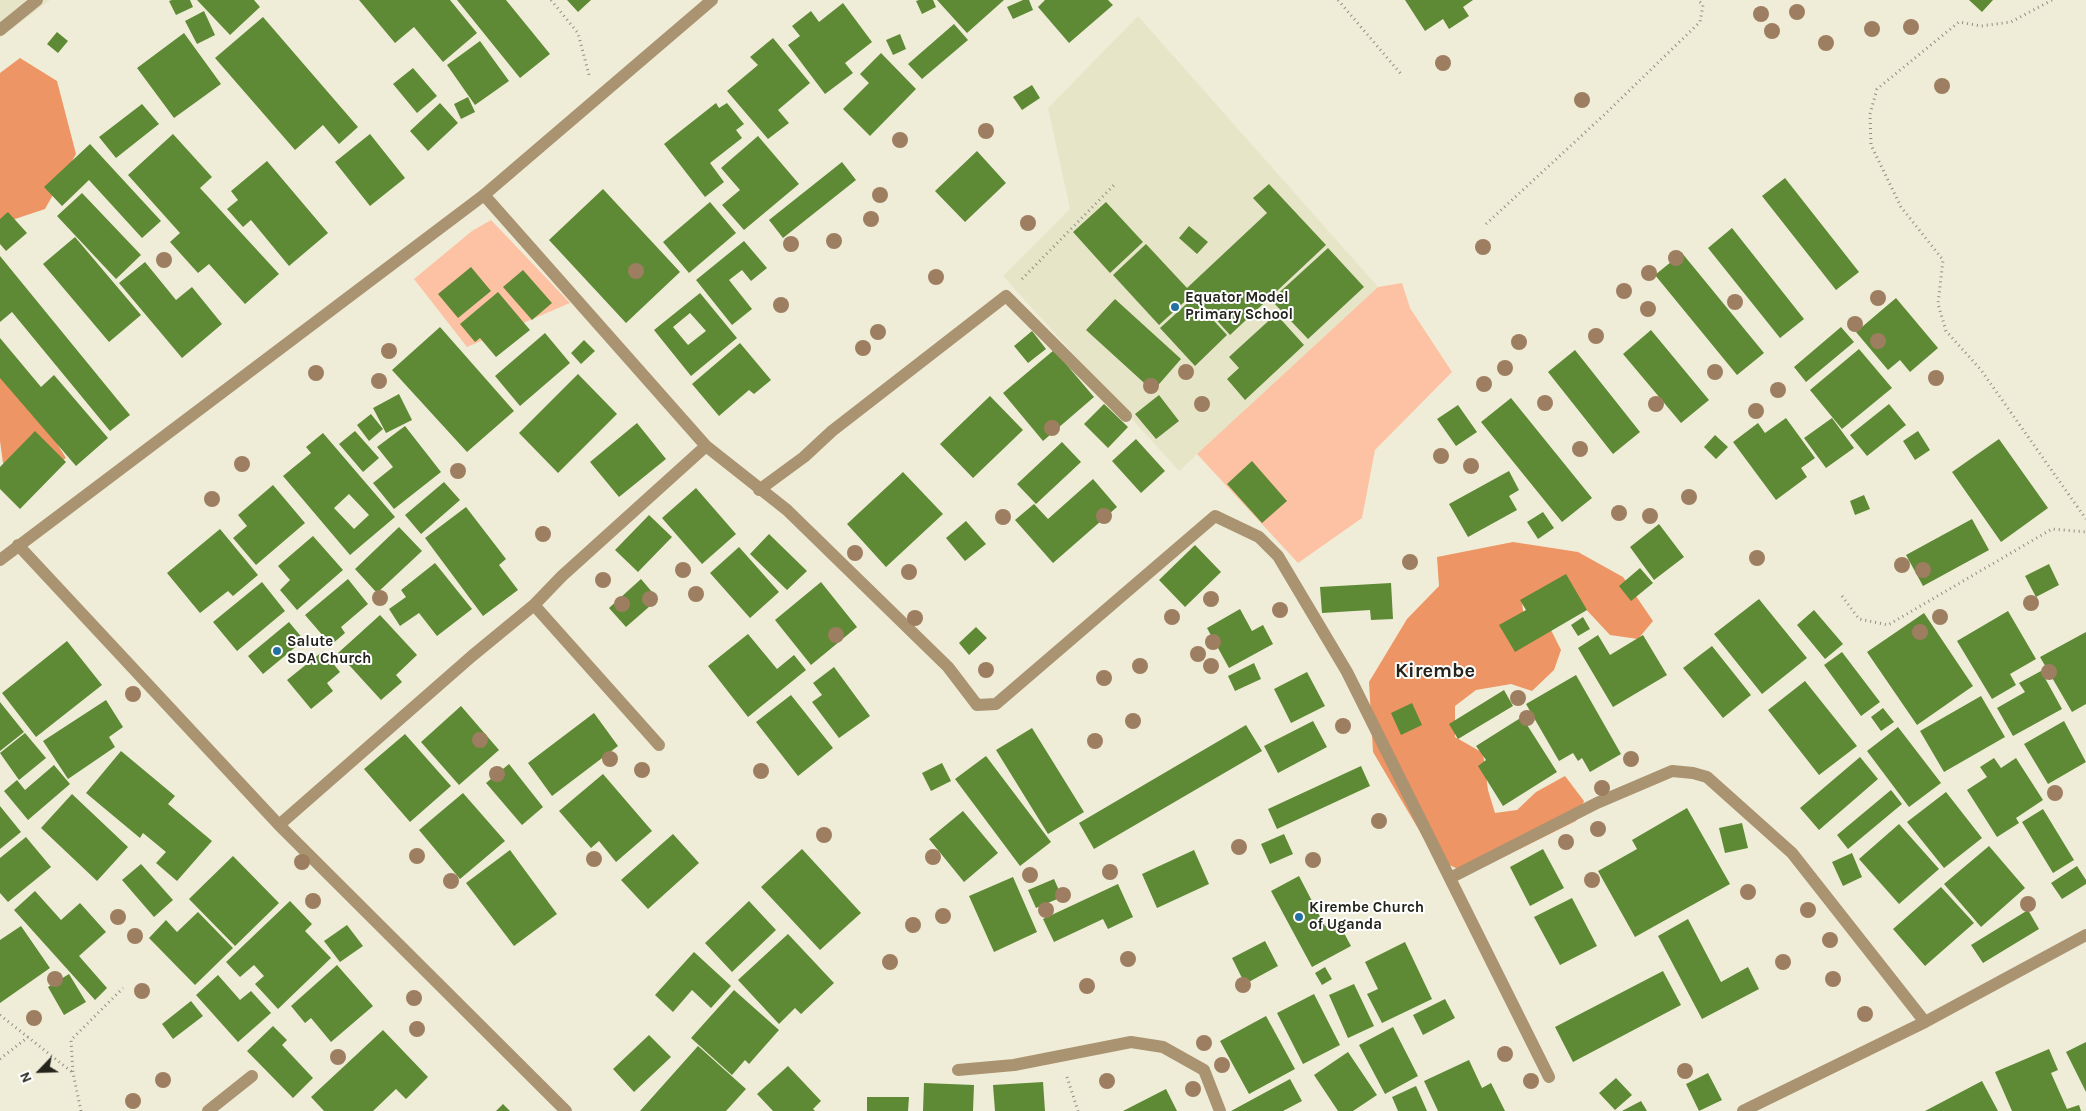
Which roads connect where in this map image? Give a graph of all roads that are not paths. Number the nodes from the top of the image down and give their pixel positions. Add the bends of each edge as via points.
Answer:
1 (37, 0) edge
2 (712, 0) edge
3 (0, 30) edge
4 (484, 195) junction
5 (1126, 416) dead end
6 (706, 446) junction
7 (760, 490) junction
8 (18, 544) junction
9 (0, 560) edge
10 (534, 605) junction
11 (659, 745) dead end
12 (278, 825) junction
13 (1450, 878) junction
14 (2086, 935) edge
15 (1925, 1022) junction
16 (958, 1070) dead end
17 (252, 1076) dead end
18 (1549, 1077) dead end
19 (208, 1111) edge
20 (566, 1111) edge
21 (1220, 1111) edge
22 (1743, 1111) edge

1 - 3 street
2 - 4 street
4 - 6 street
4 - 8 street
5 - 7 street via 1006,296
6 - 7 street
6 - 10 street
7 - 13 street via 787,510 948,667 977,705 996,704 1216,516 1259,537 1278,556 1347,672
8 - 9 street
8 - 12 street
10 - 11 street
10 - 12 street
12 - 20 street
13 - 15 street via 1597,804 1672,772 1707,777 1792,852
13 - 18 street
14 - 15 street
15 - 22 street
16 - 21 street via 1014,1065 1131,1042 1163,1047 1204,1070
17 - 19 street

